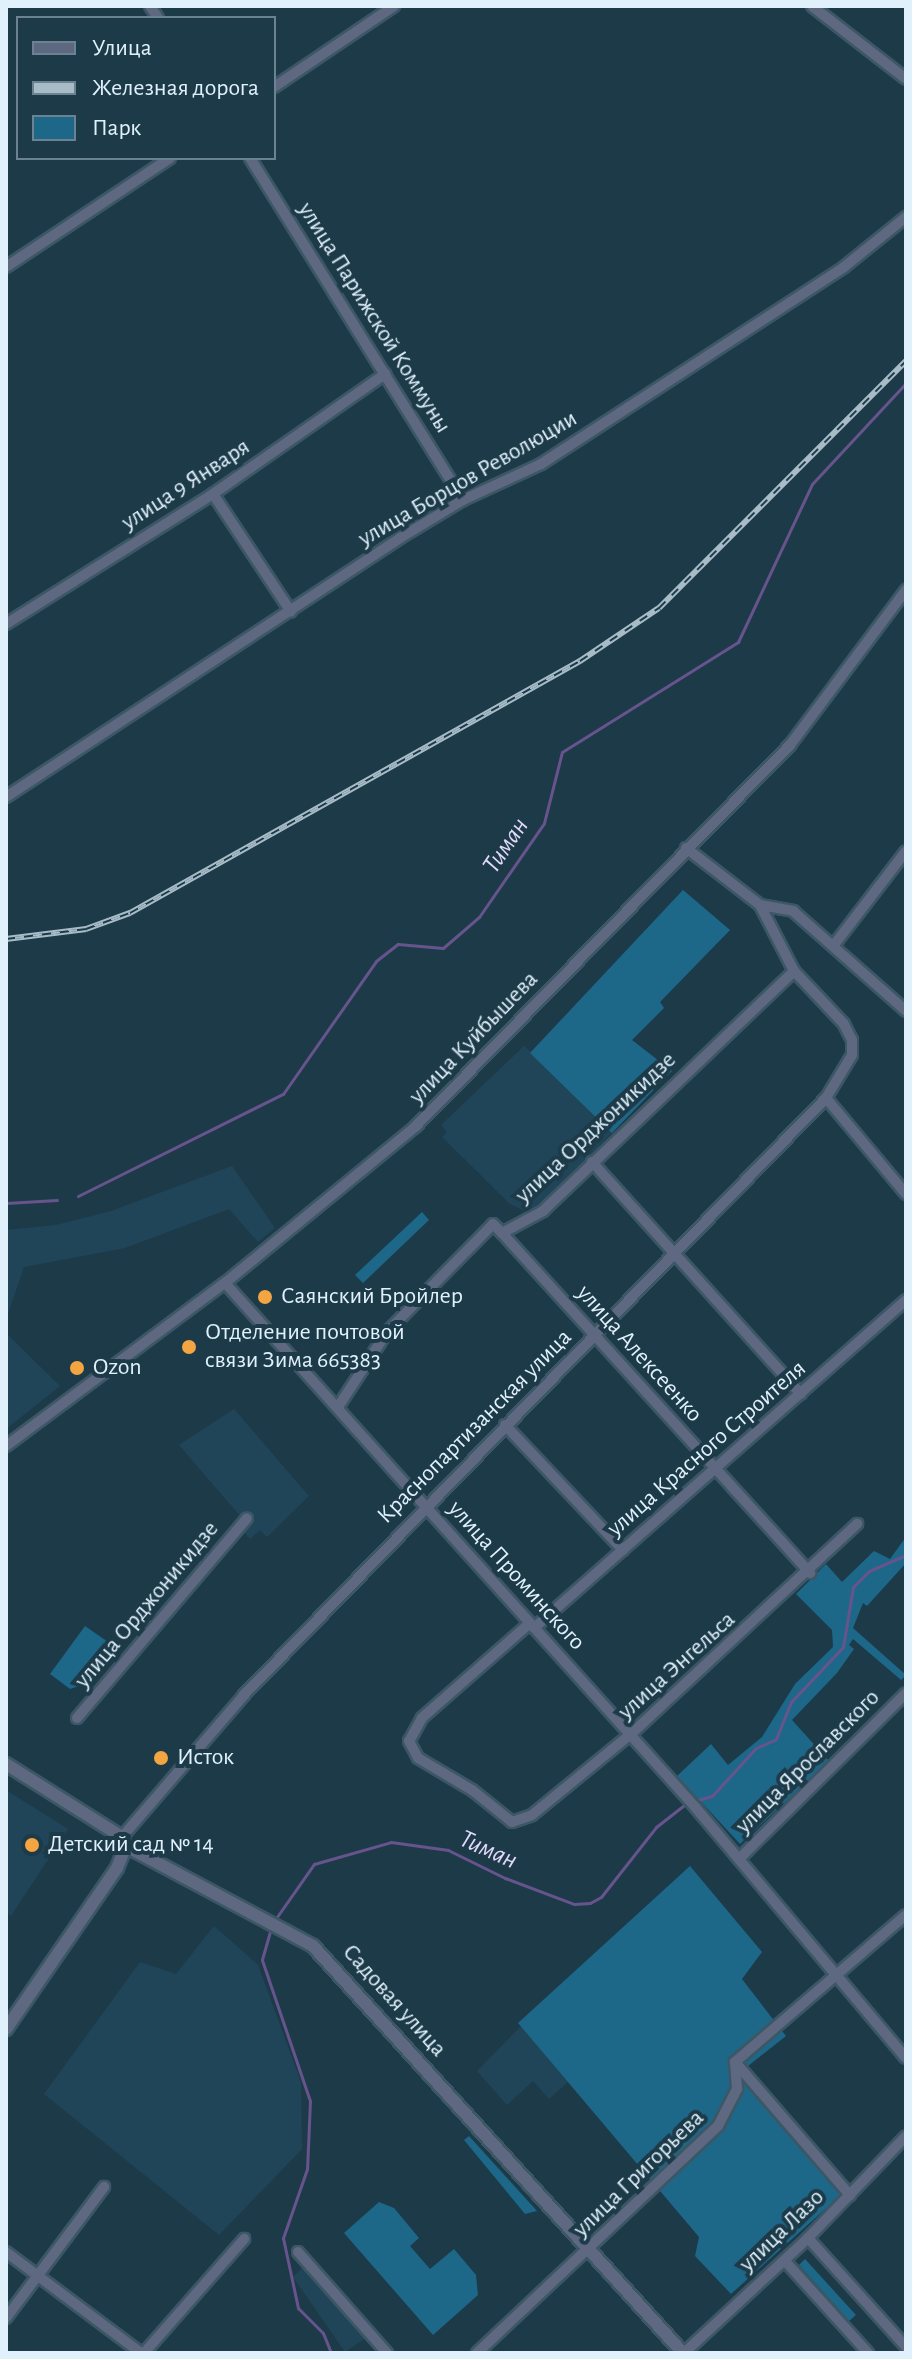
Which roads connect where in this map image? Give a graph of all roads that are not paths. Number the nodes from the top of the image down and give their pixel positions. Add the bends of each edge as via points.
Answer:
1 (394, 6) edge
2 (812, 6) edge
3 (906, 79) edge
4 (276, 86) edge
5 (167, 160) edge
6 (251, 160) edge
7 (906, 217) edge
8 (6, 267) edge
9 (385, 374) junction
10 (213, 494) junction
11 (463, 500) junction
12 (906, 590) edge
13 (291, 612) junction
14 (6, 624) edge
15 (6, 797) edge
16 (686, 848) junction
17 (906, 851) edge
18 (760, 905) junction
19 (834, 945) junction
20 (794, 971) junction
21 (906, 1011) edge
22 (826, 1098) junction
23 (592, 1162) junction
24 (906, 1194) edge
25 (502, 1233) junction
26 (678, 1252) junction
27 (225, 1283) junction
28 (906, 1300) edge
29 (597, 1336) junction
30 (801, 1394) junction
31 (338, 1407) junction
32 (505, 1425) junction
33 (6, 1446) edge
34 (717, 1470) junction
35 (426, 1506) junction
36 (247, 1518) dead end
37 (857, 1524) dead end
38 (623, 1550) junction
39 (810, 1573) junction
40 (532, 1626) junction
41 (906, 1693) edge
42 (77, 1718) dead end
43 (631, 1734) junction
44 (6, 1764) edge
45 (512, 1822) joint
46 (124, 1842) junction
47 (739, 1859) junction
48 (906, 1915) edge
49 (837, 1976) junction
50 (6, 2029) edge
51 (906, 2058) edge
52 (735, 2062) junction
53 (906, 2136) edge
54 (104, 2187) dead end
55 (850, 2195) junction
56 (808, 2238) junction
57 (244, 2239) dead end
58 (590, 2250) junction
59 (6, 2252) edge
60 (298, 2252) dead end
61 (785, 2261) junction
62 (38, 2278) junction
63 (6, 2318) edge
64 (906, 2347) edge
65 (142, 2353) edge
66 (387, 2353) edge
67 (477, 2353) edge
68 (684, 2353) edge
69 (868, 2353) edge

1 - 4 street
2 - 3 street
5 - 8 street
6 - 9 street, улица Парижской Коммуны
7 - 11 street, улица Борцов Революции via 844,267 541,464
9 - 10 street, улица 9 Января
9 - 11 street, улица Парижской Коммуны
10 - 13 street
10 - 14 street, улица 9 Января
11 - 13 street, улица Борцов Революции
12 - 16 street, улица Куйбышева via 790,745
13 - 15 street, улица Борцов Революции
16 - 18 street
16 - 27 street, улица Куйбышева via 416,1126
17 - 19 street
18 - 19 street via 793,911
18 - 20 street
19 - 21 street
20 - 22 street, Краснопартизанская улица via 844,1024 854,1046
20 - 23 street, улица Орджоникидзе
22 - 24 street
22 - 26 street, Краснопартизанская улица
23 - 25 street, улица Орджоникидзе via 543,1211
23 - 26 street
25 - 29 street, улица Алексеенко
25 - 31 street, улица Орджоникидзе via 493,1224 387,1332
26 - 29 street, Краснопартизанская улица
26 - 30 street
27 - 31 street, улица Проминского
27 - 33 street, улица Куйбышева
28 - 30 street, улица Красного Строителя
29 - 32 street, Краснопартизанская улица
29 - 34 street, улица Алексеенко
30 - 34 street, улица Красного Строителя
31 - 35 street, улица Проминского
32 - 35 street, Краснопартизанская улица
32 - 38 street
34 - 38 street, улица Красного Строителя
34 - 39 street, улица Алексеенко
35 - 40 street, улица Проминского
35 - 46 street, Краснопартизанская улица via 244,1695
36 - 42 street, улица Орджоникидзе
37 - 39 street, улица Энгельса
38 - 40 street, улица Красного Строителя
39 - 43 street, улица Энгельса
40 - 43 street, улица Проминского
40 - 45 street, улица Красного Строителя via 413,1728 409,1741 418,1758
41 - 47 street, улица Ярославского
43 - 45 street, улица Энгельса via 532,1815
43 - 47 street, улица Проминского
44 - 46 street, Садовая улица
46 - 50 street, Краснопартизанская улица via 117,1868
46 - 58 street, Садовая улица via 313,1946
47 - 49 street
48 - 49 street
49 - 51 street
49 - 52 street
52 - 55 street
52 - 58 street, улица Григорьева via 737,2089 718,2126
53 - 55 street, улица Лазо
54 - 62 street
55 - 56 street, улица Лазо
56 - 61 street, улица Лазо
56 - 64 street
57 - 65 street
58 - 67 street, улица Григорьева
58 - 68 street, Садовая улица
59 - 62 street
60 - 66 street
61 - 68 street, улица Лазо
61 - 69 street
62 - 63 street
62 - 65 street

